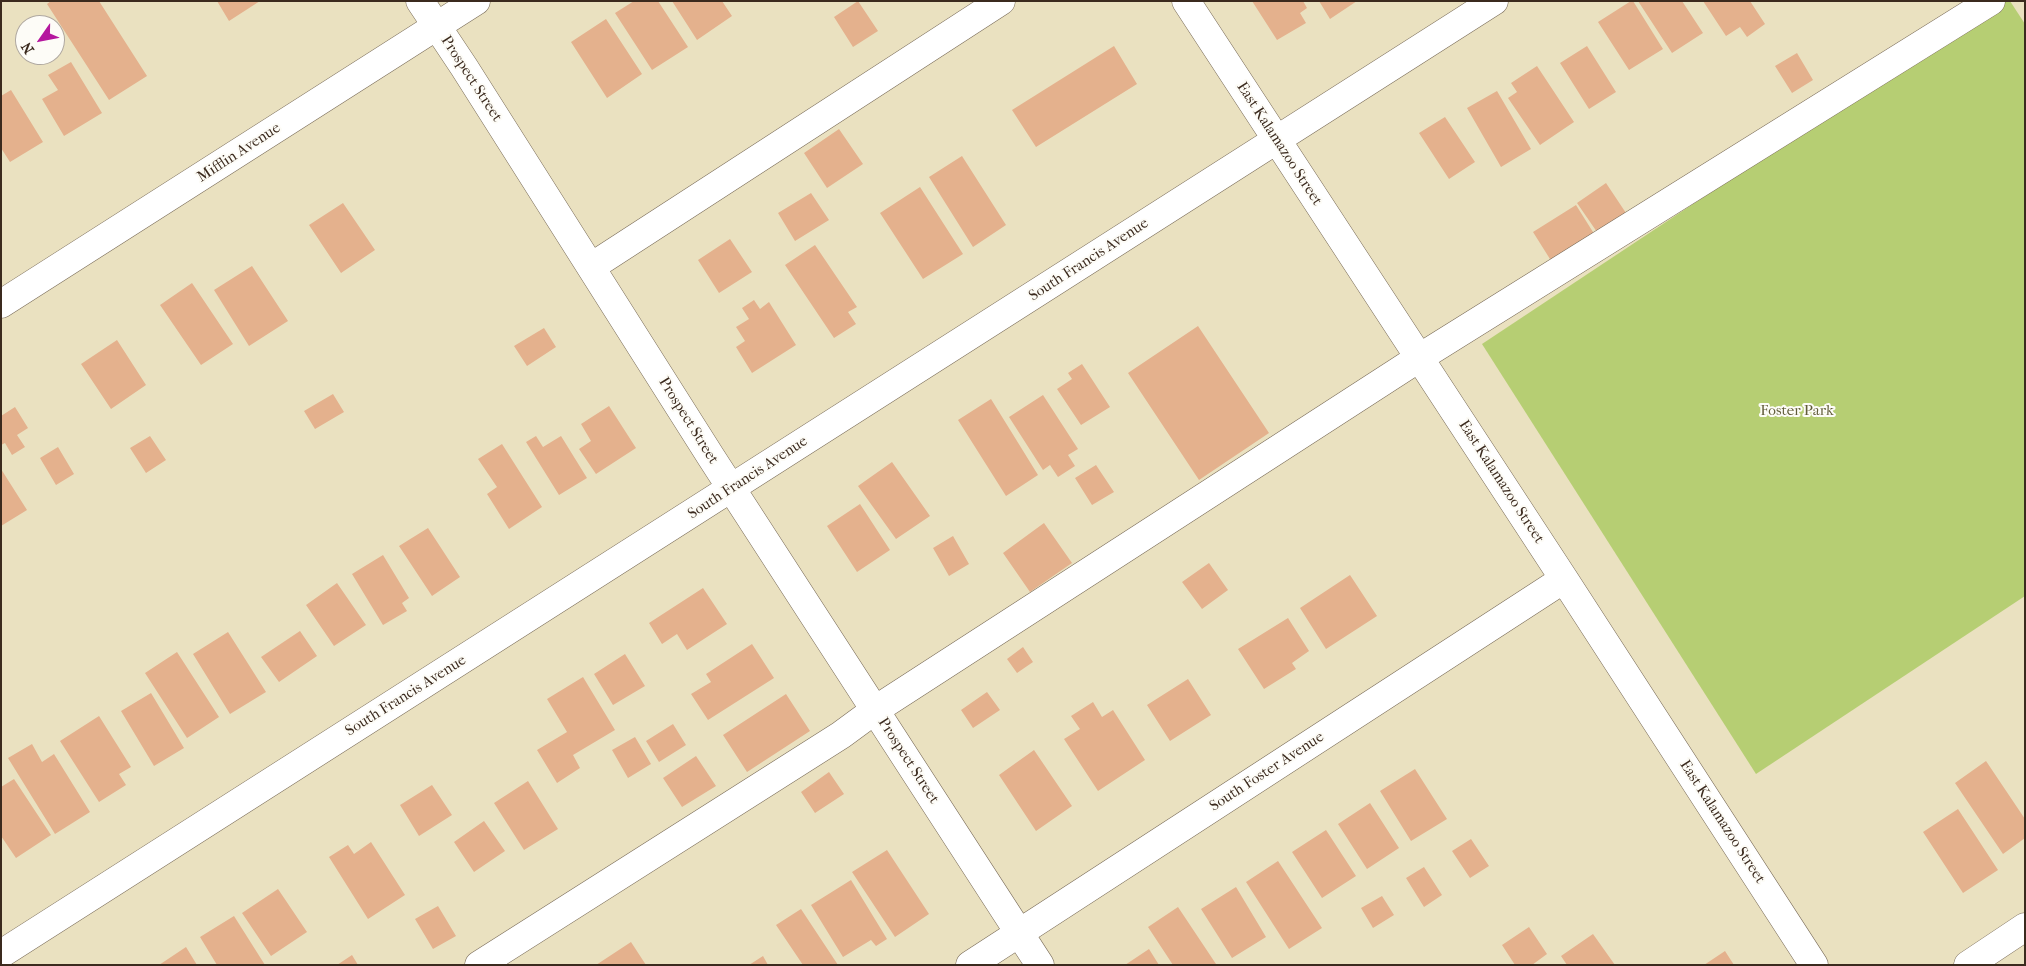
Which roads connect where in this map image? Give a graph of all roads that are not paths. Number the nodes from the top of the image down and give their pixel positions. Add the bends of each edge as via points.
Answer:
1 (420, 1) edge
2 (476, 1) edge
3 (1001, 1) edge
4 (1186, 1) edge
5 (1494, 1) edge
6 (1991, 1) edge
7 (437, 26) junction
8 (1277, 140) junction
9 (591, 267) junction
10 (1, 304) edge
11 (1419, 358) junction
12 (731, 489) junction
13 (1564, 579) junction
14 (875, 710) junction
15 (2025, 927) edge
16 (1020, 933) junction
17 (1, 954) edge
18 (479, 965) edge
19 (970, 965) edge
20 (1040, 965) edge
21 (1814, 965) edge
22 (1968, 965) edge

1 - 7 street, Prospect Street
2 - 7 street, Mifflin Avenue
3 - 9 street
4 - 8 street, East Kalamazoo Street
5 - 8 street, South Francis Avenue
6 - 11 street
7 - 9 street, Prospect Street
7 - 10 street, Mifflin Avenue
8 - 11 street, East Kalamazoo Street
8 - 12 street, South Francis Avenue
9 - 12 street, Prospect Street
11 - 13 street, East Kalamazoo Street
11 - 14 street
12 - 14 street, Prospect Street
12 - 17 street, South Francis Avenue
13 - 16 street, South Foster Avenue
13 - 21 street, East Kalamazoo Street
14 - 16 street, Prospect Street
14 - 18 street via 841,735
15 - 22 street
16 - 19 street, South Foster Avenue
16 - 20 street, Prospect Street

